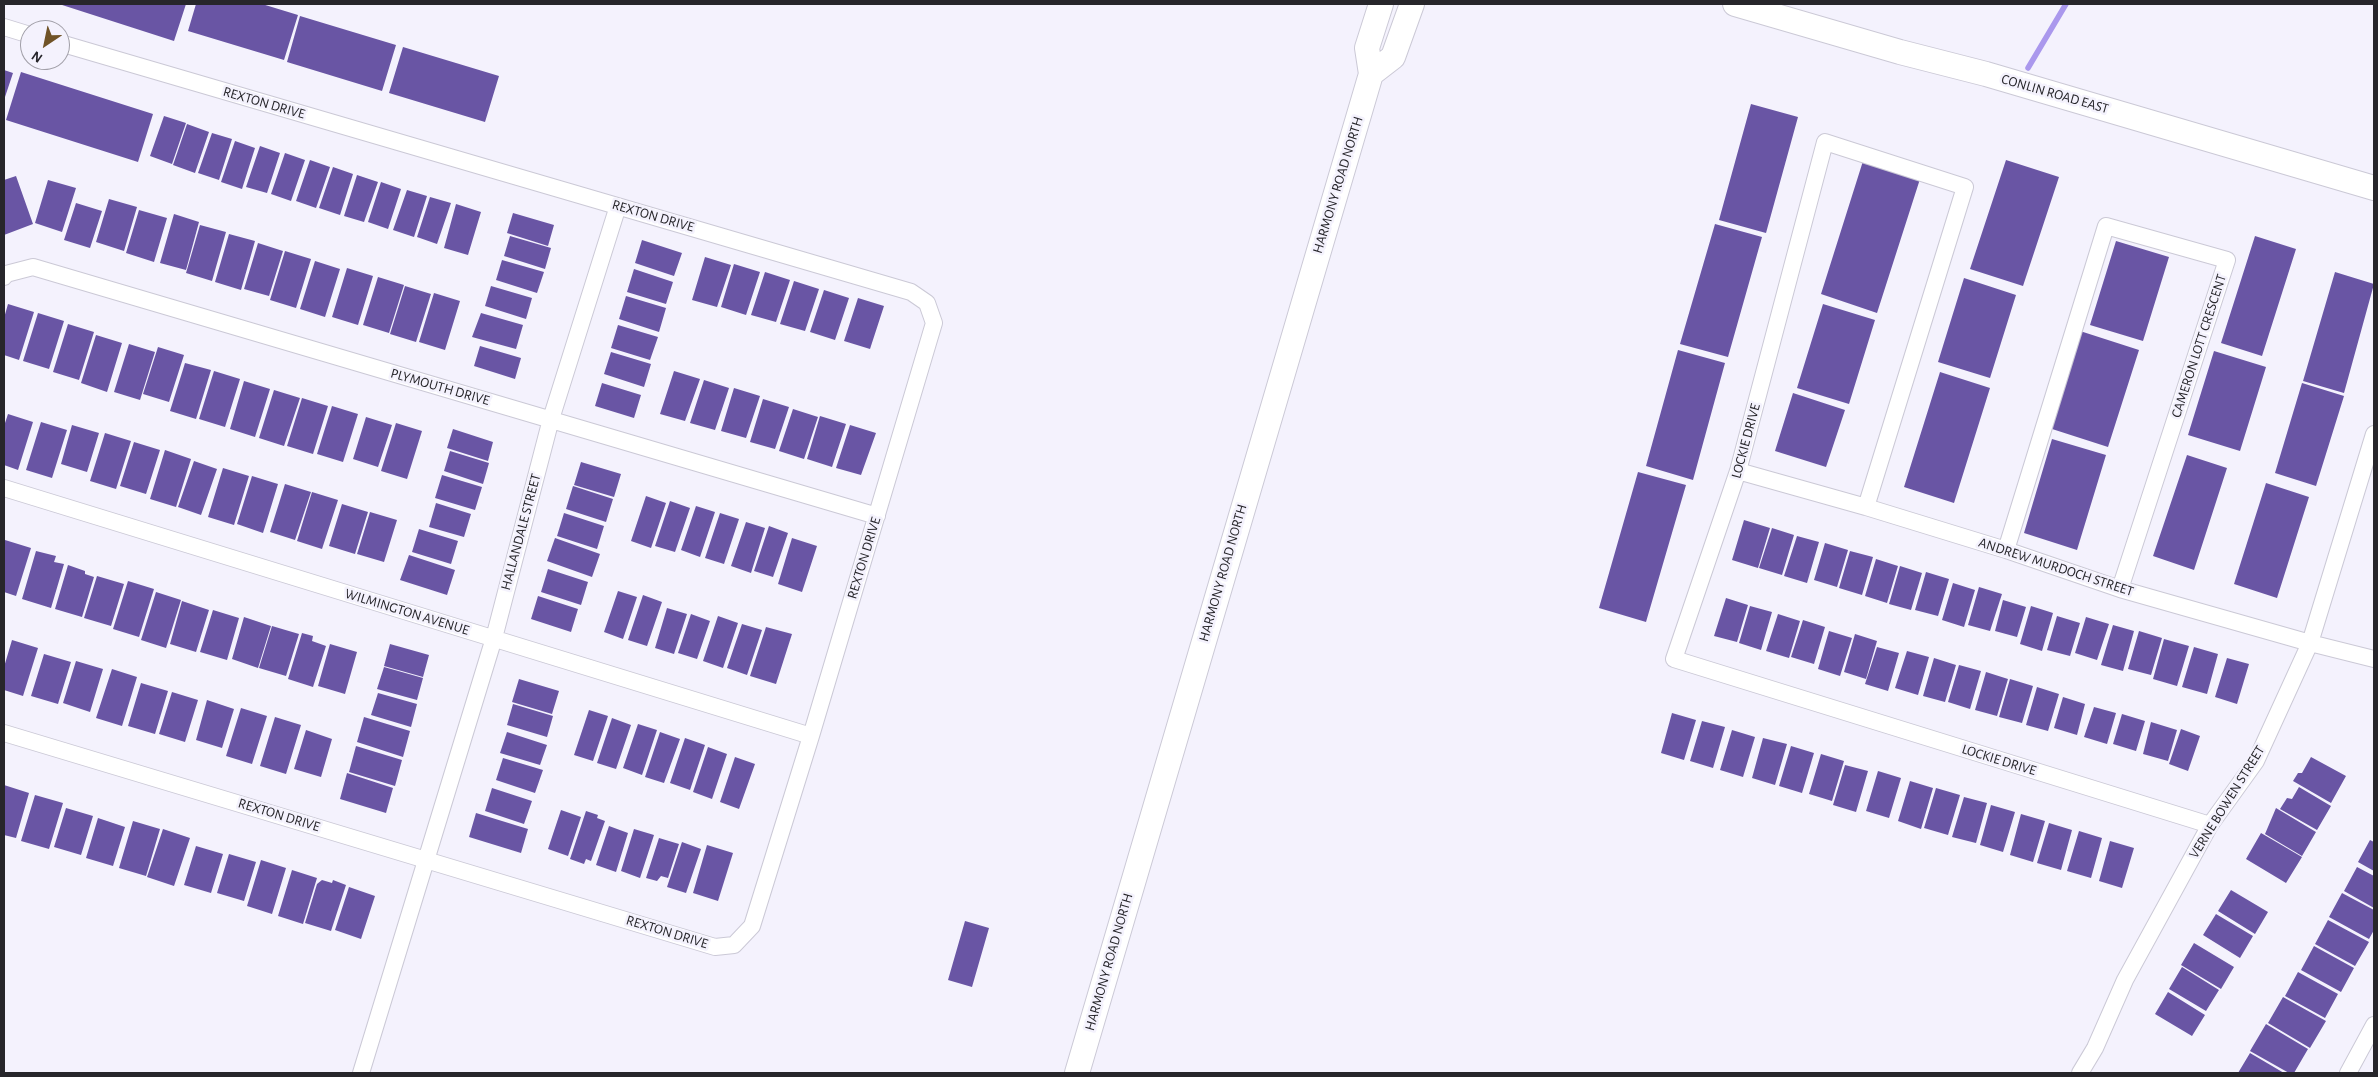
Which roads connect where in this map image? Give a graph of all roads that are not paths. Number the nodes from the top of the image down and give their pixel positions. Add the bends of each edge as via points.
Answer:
1 (1382, 4) edge
2 (1412, 4) edge
3 (1735, 4) edge
4 (4, 27) edge
5 (20, 32) edge
6 (70, 46) edge
7 (1371, 74) junction
8 (2374, 188) edge
9 (618, 206) junction
10 (4, 277) edge
11 (551, 419) junction
12 (2374, 434) edge
13 (1738, 471) junction
14 (4, 488) edge
15 (1866, 507) junction
16 (877, 516) junction
17 (2006, 550) junction
18 (2120, 589) junction
19 (494, 638) junction
20 (2310, 644) junction
21 (2374, 659) edge
22 (4, 733) edge
23 (811, 736) junction
24 (2210, 825) junction
25 (425, 859) junction
26 (2374, 1025) edge
27 (361, 1073) edge
28 (1077, 1073) edge
29 (2080, 1073) edge
30 (2348, 1073) edge

1 - 7 main road, HARMONY ROAD NORTH via 1367,48
2 - 7 main road via 1392,57
3 - 8 main road, CONLIN ROAD EAST
4 - 5 street
6 - 9 street, REXTON DRIVE
7 - 28 main road, HARMONY ROAD NORTH
9 - 11 street, HALLANDALE STREET
9 - 16 street, REXTON DRIVE via 911,292 926,303 934,323
10 - 11 street, PLYMOUTH DRIVE via 33,267
11 - 16 street, PLYMOUTH DRIVE
11 - 19 street, HALLANDALE STREET
12 - 20 street, VERNE BOWEN STREET
13 - 15 street, ANDREW MURDOCH STREET
13 - 15 street, LOCKIE DRIVE via 1825,142 1965,187
13 - 24 street, LOCKIE DRIVE via 1674,659
14 - 19 street, WILMINGTON AVENUE
15 - 17 street, ANDREW MURDOCH STREET
16 - 23 street, REXTON DRIVE
17 - 18 street, ANDREW MURDOCH STREET
17 - 18 street, CAMERON LOTT CRESCENT via 2106,226 2227,260
18 - 20 street, ANDREW MURDOCH STREET
19 - 23 street, WILMINGTON AVENUE
19 - 25 street, HALLANDALE STREET
20 - 21 street, ANDREW MURDOCH STREET
20 - 24 street, VERNE BOWEN STREET via 2256,761
22 - 25 street, REXTON DRIVE
23 - 25 street, REXTON DRIVE via 752,926 734,946 715,947
24 - 29 street, VERNE BOWEN STREET via 2125,980 2095,1048
25 - 27 street, HALLANDALE STREET
26 - 30 street

